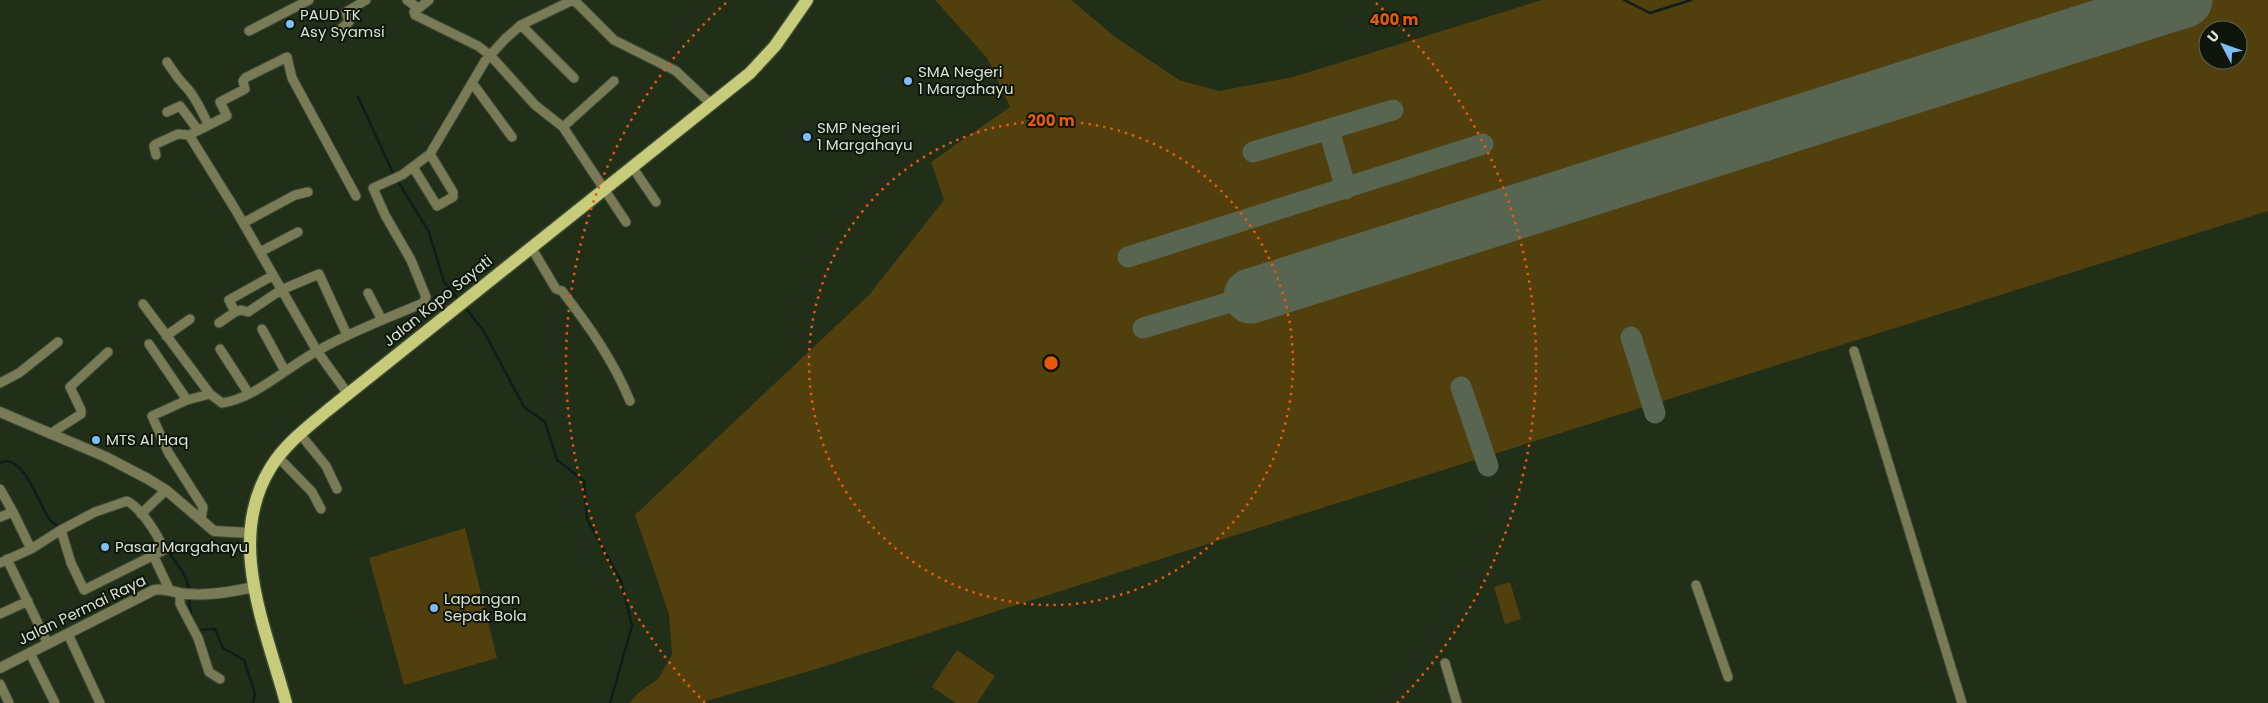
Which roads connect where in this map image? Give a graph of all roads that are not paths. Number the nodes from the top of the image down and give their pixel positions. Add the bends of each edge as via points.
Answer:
1 (308, 0) edge
2 (366, 0) edge
3 (407, 0) edge
4 (429, 0) edge
5 (574, 0) edge
6 (807, 0) edge
7 (416, 10) junction
8 (521, 25) junction
9 (249, 31) dead end
10 (337, 32) dead end
11 (490, 55) junction
12 (167, 62) dead end
13 (574, 78) dead end
14 (614, 81) dead end
15 (473, 84) junction
16 (711, 104) junction
17 (167, 112) dead end
18 (208, 124) junction
19 (563, 127) junction
20 (198, 130) junction
21 (189, 135) junction
22 (512, 137) dead end
23 (430, 154) junction
24 (156, 155) dead end
25 (414, 167) junction
26 (633, 168) junction
27 (604, 189) junction
28 (308, 192) dead end
29 (356, 196) dead end
30 (656, 202) dead end
31 (626, 222) dead end
32 (243, 223) junction
33 (298, 232) dead end
34 (531, 247) junction
35 (260, 252) junction
36 (272, 276) junction
37 (281, 290) junction
38 (368, 293) dead end
39 (143, 304) dead end
40 (234, 312) junction
41 (190, 319) dead end
42 (382, 320) junction
43 (219, 323) dead end
44 (262, 329) dead end
45 (347, 335) junction
46 (166, 336) junction
47 (58, 342) dead end
48 (149, 344) dead end
49 (220, 349) dead end
50 (317, 351) junction
51 (1854, 351) dead end
52 (108, 352) dead end
53 (285, 371) junction
54 (0, 383) edge
55 (210, 394) junction
56 (248, 394) junction
57 (348, 394) junction
58 (187, 400) junction
59 (630, 401) dead end
60 (0, 412) edge
61 (50, 434) junction
62 (300, 434) junction
63 (278, 457) junction
64 (0, 489) edge
65 (337, 489) dead end
66 (166, 490) junction
67 (321, 509) dead end
68 (144, 511) junction
69 (13, 512) junction
70 (0, 518) edge
71 (201, 520) junction
72 (62, 530) junction
73 (250, 533) junction
74 (31, 549) junction
75 (154, 557) junction
76 (4, 561) edge
77 (1696, 586) dead end
78 (169, 589) junction
79 (255, 590) junction
80 (183, 593) junction
81 (28, 601) junction
82 (0, 614) edge
83 (68, 634) junction
84 (48, 644) junction
85 (30, 653) junction
86 (1445, 664) dead end
87 (0, 668) edge
88 (1728, 677) dead end
89 (220, 679) dead end
90 (0, 684) edge
91 (9, 703) edge
92 (55, 703) edge
93 (100, 703) edge
94 (286, 703) edge
95 (1457, 703) edge
96 (1962, 703) edge

1 - 9 street
2 - 10 street via 346,12 349,22
3 - 7 street
4 - 7 street
5 - 8 street
5 - 16 street via 614,40 676,71
6 - 16 main road, Jalan Kopo Sayati via 768,56
7 - 11 street via 415,15
8 - 11 street
8 - 13 street
11 - 15 street
11 - 19 street via 535,105
12 - 18 street
14 - 19 street
15 - 22 street
15 - 23 street
16 - 26 main road, Jalan Kopo Sayati
17 - 20 street via 180,106
18 - 20 street
18 - 29 street via 227,116 220,102 245,89 243,80 287,57 292,78
19 - 27 street
20 - 21 street
21 - 24 street via 178,134 156,144
21 - 32 street
23 - 25 street
23 - 25 street via 453,197 437,206
25 - 42 street via 372,190 411,260 426,300
26 - 27 main road, Jalan Kopo Sayati
26 - 30 street
27 - 31 street
27 - 34 main road, Jalan Kopo Sayati
28 - 32 street via 294,195
32 - 35 street
33 - 35 street
34 - 57 main road, Jalan Kopo Sayati
34 - 59 street via 556,289 562,291 597,336
35 - 36 street
36 - 37 street
36 - 40 street via 229,300
37 - 40 street via 248,312
37 - 45 street via 319,274
37 - 50 street
38 - 42 street
39 - 46 street
40 - 43 street
41 - 46 street
42 - 45 street
44 - 53 street
45 - 50 street
46 - 55 street
47 - 54 street via 19,373
48 - 58 street
49 - 56 street
50 - 53 street
50 - 57 street
51 - 96 street
52 - 61 street via 70,387 81,414
53 - 56 street
55 - 56 street via 222,403
55 - 58 street
57 - 62 main road, Jalan Kopo Sayati
58 - 71 street via 151,418 203,507
60 - 61 street
61 - 66 street via 106,457
62 - 63 main road, Jalan Kopo Sayati
62 - 65 street via 326,466
63 - 67 street via 308,488
63 - 73 main road, Jalan Kopo Sayati via 259,489
64 - 69 street
66 - 68 street
66 - 71 street
68 - 72 street via 123,502 95,512
68 - 75 street via 164,548
69 - 70 street
69 - 74 street
71 - 73 street via 216,532
72 - 74 street
72 - 75 street via 71,563 86,591
73 - 79 main road, Jalan Kopo Sayati via 249,560
74 - 76 street
75 - 78 street
76 - 81 street
77 - 88 street
78 - 80 street, Jalan Permai Raya
78 - 83 street, Jalan Permai Raya via 148,592
79 - 80 street, Jalan Permai Raya via 214,597
79 - 94 main road, Jalan Kopo Sayati
80 - 89 street via 180,604 198,638 209,672
81 - 82 street
81 - 84 street
83 - 84 street, Jalan Permai Raya
83 - 93 street
84 - 85 street, Jalan Permai Raya
85 - 87 street, Jalan Permai Raya
85 - 92 street
86 - 95 street
90 - 91 street

